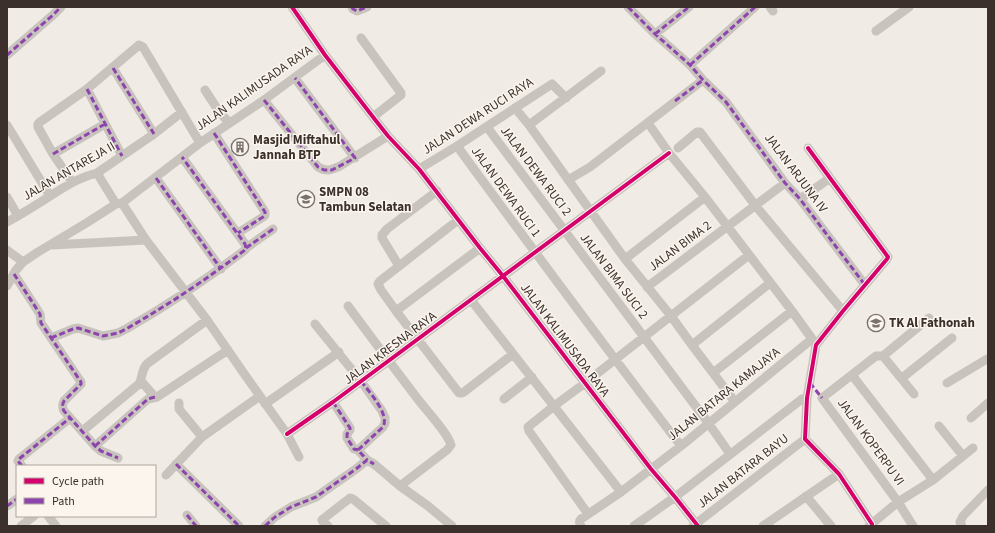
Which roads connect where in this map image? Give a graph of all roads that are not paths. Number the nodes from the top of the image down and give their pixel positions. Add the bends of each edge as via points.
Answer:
1 (61, 7) edge
2 (292, 7) edge
3 (352, 7) edge
4 (367, 7) edge
5 (628, 7) edge
6 (689, 7) edge
7 (755, 7) edge
8 (908, 7) edge
9 (876, 31) dead end
10 (655, 34) junction
11 (361, 38) dead end
12 (325, 54) junction
13 (7, 55) edge
14 (690, 65) junction
15 (113, 68) junction
16 (601, 71) dead end
17 (295, 78) junction
18 (703, 80) junction
19 (86, 89) junction
20 (206, 90) dead end
21 (566, 98) junction
22 (264, 100) junction
23 (515, 108) junction
24 (182, 112) junction
25 (373, 117) junction
26 (648, 122) junction
27 (105, 124) junction
28 (229, 124) junction
29 (7, 125) edge
30 (529, 125) junction
31 (487, 127) junction
32 (214, 133) junction
33 (154, 134) junction
34 (388, 136) junction
35 (200, 143) junction
36 (457, 146) junction
37 (678, 148) dead end
38 (808, 148) dead end
39 (669, 153) junction
40 (53, 154) junction
41 (122, 156) junction
42 (182, 157) junction
43 (355, 158) junction
44 (419, 169) junction
45 (97, 173) junction
46 (156, 178) junction
47 (830, 178) junction
48 (568, 180) junction
49 (72, 182) junction
50 (785, 183) junction
51 (437, 191) junction
52 (50, 196) junction
53 (7, 197) edge
54 (705, 197) junction
55 (800, 200) junction
56 (119, 204) junction
57 (755, 205) junction
58 (591, 211) junction
59 (18, 216) junction
60 (458, 220) junction
61 (7, 222) edge
62 (728, 226) junction
63 (273, 229) dead end
64 (564, 231) junction
65 (238, 233) junction
66 (146, 240) junction
67 (50, 245) junction
68 (246, 248) junction
69 (480, 248) junction
70 (7, 250) edge
71 (534, 252) junction
72 (749, 255) junction
73 (625, 259) junction
74 (23, 262) junction
75 (399, 266) junction
76 (221, 268) junction
77 (14, 274) junction
78 (503, 276) junction
79 (770, 283) junction
80 (7, 286) edge
81 (647, 286) junction
82 (865, 286) junction
83 (187, 292) junction
84 (471, 300) junction
85 (348, 306) dead end
86 (396, 311) junction
87 (843, 311) junction
88 (792, 312) junction
89 (671, 316) junction
90 (929, 318) dead end
91 (208, 320) junction
92 (315, 324) dead end
93 (644, 337) junction
94 (51, 338) junction
95 (952, 338) dead end
96 (418, 339) junction
97 (814, 342) junction
98 (692, 345) junction
99 (228, 350) junction
100 (339, 352) junction
101 (513, 354) junction
102 (883, 356) junction
103 (988, 359) edge
104 (389, 360) junction
105 (615, 360) junction
106 (713, 372) junction
107 (852, 374) junction
108 (532, 377) junction
109 (902, 378) junction
110 (141, 381) junction
111 (361, 381) junction
112 (585, 383) junction
113 (947, 383) dead end
114 (914, 394) dead end
115 (155, 397) junction
116 (808, 398) junction
117 (504, 399) dead end
118 (263, 400) junction
119 (333, 402) junction
120 (736, 402) junction
121 (179, 403) dead end
122 (988, 403) edge
123 (554, 406) junction
124 (70, 418) junction
125 (971, 418) dead end
126 (709, 424) junction
127 (939, 426) dead end
128 (86, 428) dead end
129 (287, 434) junction
130 (202, 437) junction
131 (805, 439) junction
132 (95, 446) junction
133 (681, 446) junction
134 (973, 448) dead end
135 (358, 450) junction
136 (730, 454) junction
137 (963, 456) junction
138 (299, 457) dead end
139 (118, 458) dead end
140 (367, 460) junction
141 (176, 464) junction
142 (21, 465) edge
143 (651, 469) junction
144 (838, 474) junction
145 (166, 475) dead end
146 (934, 480) junction
147 (400, 486) junction
148 (988, 490) edge
149 (620, 492) junction
150 (806, 496) junction
151 (675, 497) junction
152 (16, 500) edge
153 (898, 502) junction
154 (7, 506) edge
155 (588, 514) junction
156 (187, 515) dead end
157 (33, 517) edge
158 (49, 517) edge
159 (774, 522) edge
160 (695, 525) edge
161 (870, 525) edge
162 (21, 526) edge
163 (56, 526) edge
164 (196, 526) edge
165 (239, 526) edge
166 (266, 526) edge
167 (328, 526) edge
168 (386, 526) edge
169 (452, 526) edge
170 (580, 526) edge
171 (634, 526) edge
172 (762, 526) edge
173 (830, 526) edge
174 (913, 526) edge
175 (962, 526) edge

1 - 13 street
2 - 12 street
3 - 4 street via 356,11
5 - 10 street, JALAN ARJUNA IV
6 - 10 street
7 - 14 street
8 - 9 street
10 - 14 street, JALAN ARJUNA IV
11 - 25 street via 401,93
12 - 17 street, JALAN KALIMUSADA RAYA
12 - 25 street, JALAN KALIMUSADA RAYA
14 - 18 street, JALAN ARJUNA IV
15 - 19 street
15 - 24 street via 137,46 143,47
15 - 33 street
16 - 21 street
17 - 22 street, JALAN KALIMUSADA RAYA
17 - 43 street
18 - 26 street
18 - 50 street, JALAN ARJUNA IV via 726,102
19 - 27 street
19 - 40 street via 38,124
20 - 28 street
21 - 23 street, JALAN DEWA RUCI RAYA via 552,84
21 - 30 street
22 - 28 street, JALAN KALIMUSADA RAYA
22 - 43 street via 318,167 332,170
23 - 30 street
23 - 31 street, JALAN DEWA RUCI RAYA
24 - 33 street, JALAN ANTAREJA II
24 - 35 street
25 - 34 street, JALAN KALIMUSADA RAYA
26 - 39 street
26 - 48 street via 590,167
27 - 40 street
27 - 41 street
28 - 32 street, JALAN KALIMUSADA RAYA
29 - 52 street
30 - 48 street
31 - 36 street, JALAN DEWA RUCI RAYA
31 - 64 street, JALAN DEWA RUCI 2
32 - 35 street, JALAN KALIMUSADA RAYA
32 - 65 street via 265,212
33 - 41 street, JALAN ANTAREJA II
34 - 43 street
34 - 44 street, JALAN KALIMUSADA RAYA
35 - 42 street, JALAN KALIMUSADA RAYA
36 - 44 street, JALAN DEWA RUCI RAYA
36 - 71 street, JALAN DEWA RUCI 1
37 - 57 street via 700,132
38 - 47 street
39 - 54 street
39 - 58 street, JALAN KRESNA RAYA
40 - 49 street
41 - 45 street, JALAN ANTAREJA II
42 - 46 street, JALAN KALIMUSADA RAYA
42 - 65 street
44 - 51 street, JALAN KALIMUSADA RAYA
45 - 49 street, JALAN ANTAREJA II
45 - 56 street
46 - 56 street, JALAN KALIMUSADA RAYA
46 - 76 street
47 - 55 street
47 - 82 street, JALAN BATARA KAMAJAYA via 887,256
48 - 58 street
49 - 52 street, JALAN ANTAREJA II
50 - 55 street, JALAN ARJUNA IV
50 - 57 street, JALAN BIMA 2
51 - 60 street, JALAN KALIMUSADA RAYA
51 - 75 street via 382,235
52 - 59 street, JALAN ANTAREJA II
53 - 59 street
54 - 62 street
54 - 73 street
55 - 82 street, JALAN ARJUNA IV
56 - 66 street
56 - 67 street, JALAN KALIMUSADA RAYA
57 - 62 street, JALAN BIMA 2
57 - 87 street
58 - 64 street, JALAN KRESNA RAYA
58 - 73 street
59 - 61 street, JALAN ANTAREJA II
60 - 69 street, JALAN KALIMUSADA RAYA
60 - 75 street
62 - 72 street
62 - 81 street, JALAN BIMA 2
63 - 68 street
64 - 71 street, JALAN KRESNA RAYA
64 - 93 street, JALAN BIMA SUCI 2
65 - 68 street
66 - 67 street
66 - 83 street
67 - 74 street, JALAN KALIMUSADA RAYA
68 - 76 street
69 - 78 street, JALAN KALIMUSADA RAYA
69 - 86 street
70 - 74 street
71 - 78 street, JALAN KRESNA RAYA
71 - 105 street, JALAN DEWA RUCI 1
72 - 79 street
72 - 89 street
73 - 81 street
74 - 77 street, JALAN KALIMUSADA RAYA
75 - 86 street via 378,282
76 - 83 street
77 - 80 street, JALAN KALIMUSADA RAYA
77 - 94 street via 39,311 41,323
78 - 84 street, JALAN KRESNA RAYA
78 - 112 street, JALAN KALIMUSADA RAYA
79 - 88 street
79 - 98 street
81 - 89 street
82 - 87 street, JALAN BATARA KAMAJAYA
83 - 91 street
83 - 94 street via 118,333 103,336 78,328
84 - 96 street, JALAN KRESNA RAYA
84 - 101 street
85 - 104 street
86 - 96 street
87 - 97 street, JALAN BATARA KAMAJAYA
88 - 97 street
88 - 106 street
89 - 93 street
89 - 98 street
90 - 102 street
91 - 99 street
91 - 110 street via 148,363 143,368
92 - 100 street
93 - 105 street
93 - 126 street, JALAN BIMA SUCI 2
94 - 124 street via 82,383 62,404
95 - 109 street
96 - 101 street via 458,392 462,393
96 - 104 street, JALAN KRESNA RAYA
97 - 116 street
97 - 120 street, JALAN BATARA KAMAJAYA
98 - 106 street
99 - 115 street
99 - 118 street
100 - 111 street
100 - 118 street
101 - 108 street
102 - 107 street via 876,356
102 - 109 street
103 - 113 street
104 - 111 street, JALAN KRESNA RAYA
104 - 147 street via 451,442 448,450
105 - 112 street
105 - 133 street, JALAN DEWA RUCI 1
106 - 120 street
107 - 146 street
107 - 153 street, JALAN KOPERPU VI via 822,398
108 - 117 street
108 - 123 street
109 - 114 street
110 - 115 street
110 - 128 street
111 - 119 street, JALAN KRESNA RAYA
111 - 135 street via 382,411 385,423
112 - 123 street
112 - 143 street, JALAN KALIMUSADA RAYA
115 - 132 street via 148,399
116 - 131 street
116 - 136 street via 802,399
118 - 129 street
118 - 130 street
119 - 129 street, JALAN KRESNA RAYA
119 - 135 street via 350,428 346,434 347,438 354,449
120 - 126 street, JALAN BATARA KAMAJAYA
121 - 130 street via 179,409
122 - 125 street
123 - 149 street
123 - 155 street via 528,427 529,431
124 - 132 street
124 - 142 street via 19,459
126 - 133 street, JALAN BATARA KAMAJAYA
126 - 136 street, JALAN BIMA SUCI 2
127 - 137 street
129 - 138 street
130 - 141 street
131 - 144 street
131 - 160 street, JALAN BATARA BAYU
132 - 139 street
133 - 143 street, JALAN BATARA KAMAJAYA
134 - 137 street
135 - 140 street
136 - 151 street
137 - 146 street
140 - 147 street
140 - 166 street via 316,497 291,507
141 - 145 street
141 - 165 street
143 - 149 street, JALAN BATARA KAMAJAYA
143 - 151 street, JALAN KALIMUSADA RAYA
144 - 150 street
144 - 161 street
146 - 153 street
147 - 169 street
148 - 175 street via 964,516 960,522
149 - 155 street, JALAN BATARA KAMAJAYA
150 - 159 street
150 - 173 street
151 - 160 street, JALAN KALIMUSADA RAYA
151 - 171 street
152 - 154 street
153 - 161 street
153 - 174 street, JALAN KOPERPU VI
155 - 170 street via 579,520
156 - 164 street
157 - 162 street
158 - 163 street
159 - 172 street
167 - 168 street via 322,520 350,498

